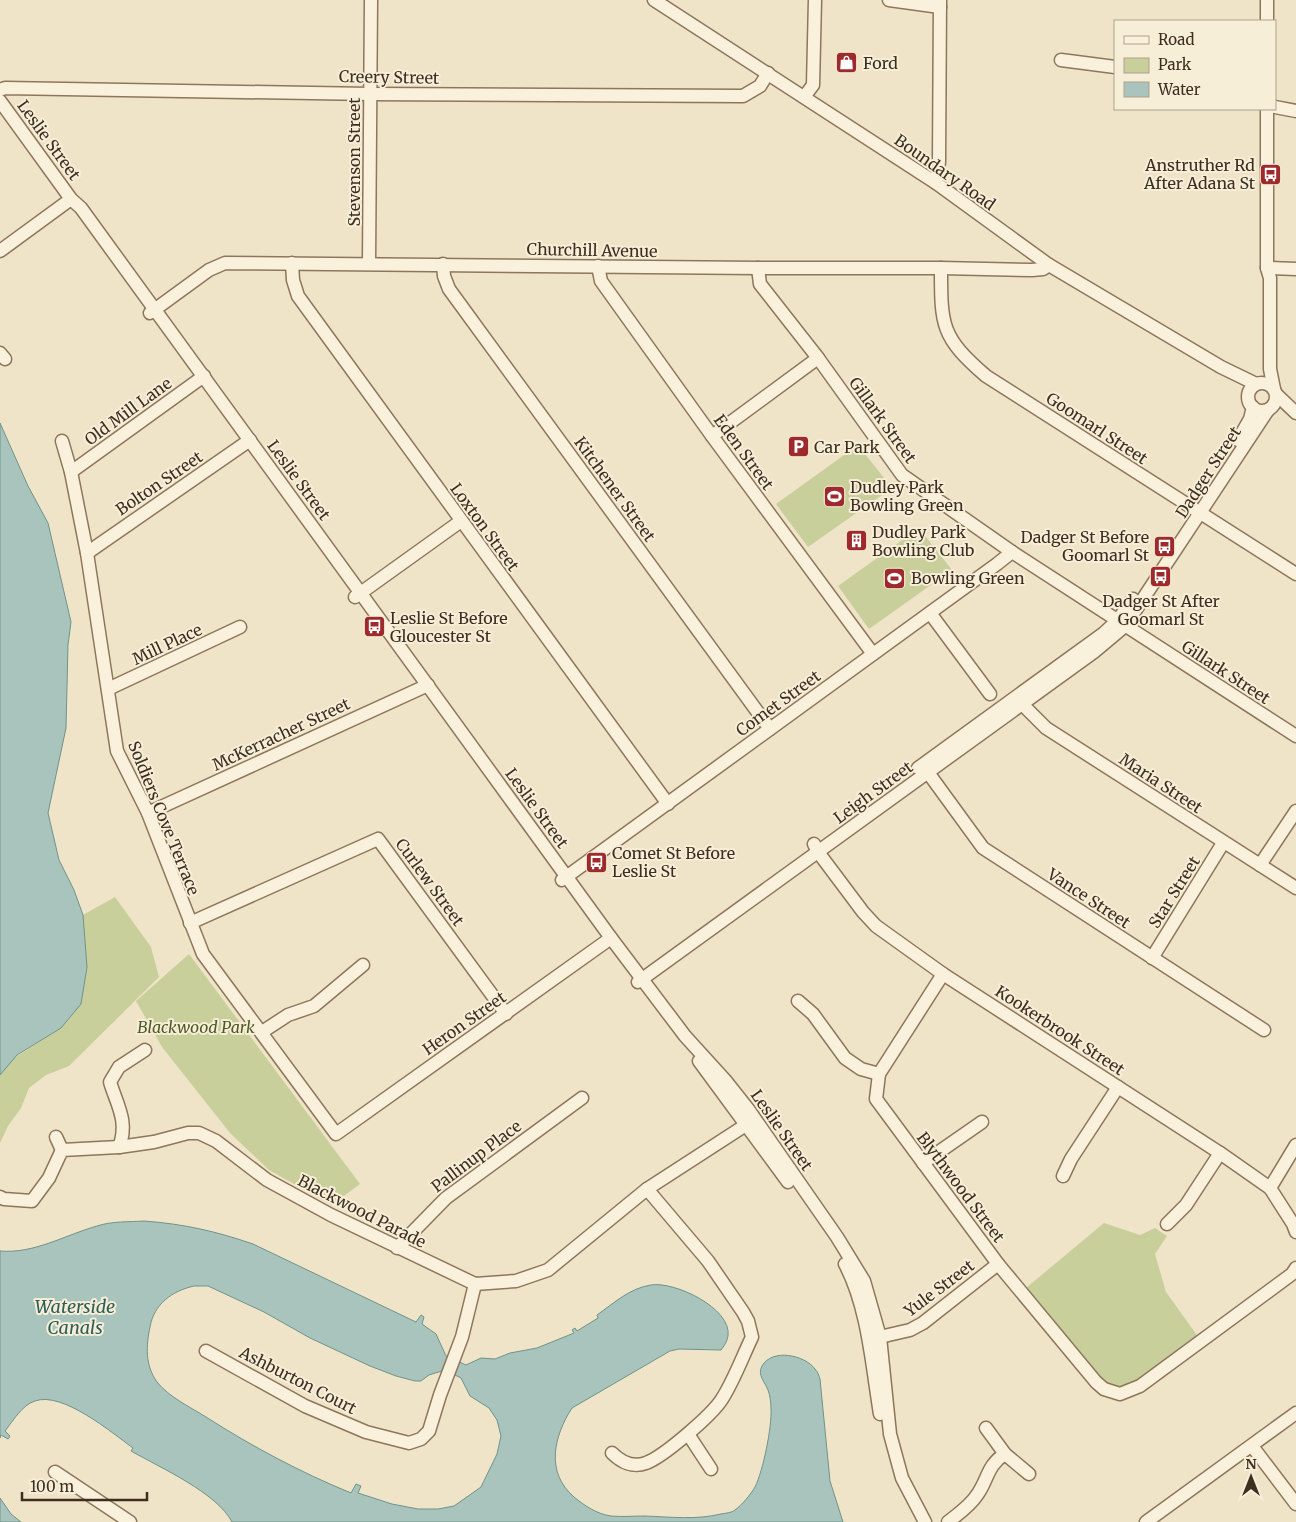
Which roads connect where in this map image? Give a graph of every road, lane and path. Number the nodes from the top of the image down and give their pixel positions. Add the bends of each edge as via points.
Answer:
1 (370, 0) edge
2 (654, 0) edge
3 (815, 0) edge
4 (889, 0) edge
5 (1267, 0) edge
6 (940, 3) edge
7 (1267, 20) edge
8 (1061, 60) dead end
9 (1114, 67) edge
10 (768, 73) junction
11 (0, 90) edge
12 (370, 94) junction
13 (804, 97) junction
14 (0, 101) edge
15 (1276, 107) edge
16 (1267, 110) edge
17 (1296, 111) edge
18 (936, 184) junction
19 (71, 199) junction
20 (0, 251) edge
21 (292, 263) junction
22 (369, 263) junction
23 (443, 264) junction
24 (1049, 265) junction
25 (598, 266) junction
26 (758, 268) junction
27 (941, 268) junction
28 (1267, 268) junction
29 (1296, 268) edge
30 (152, 312) junction
31 (818, 358) junction
32 (201, 378) junction
33 (1254, 392) junction
34 (1275, 392) junction
35 (1270, 409) junction
36 (1296, 413) edge
37 (1296, 418) edge
38 (712, 436) junction
39 (62, 440) dead end
40 (247, 442) junction
41 (71, 472) junction
42 (1197, 511) junction
43 (461, 521) junction
44 (1012, 552) junction
45 (87, 553) junction
46 (1296, 574) edge
47 (358, 595) junction
48 (930, 613) junction
49 (1121, 623) junction
50 (240, 627) dead end
51 (873, 654) junction
52 (425, 687) junction
53 (108, 689) junction
54 (990, 694) dead end
55 (1020, 700) junction
56 (770, 729) junction
57 (1296, 736) edge
58 (925, 768) junction
59 (668, 804) junction
60 (1296, 811) edge
61 (148, 814) junction
62 (1223, 843) junction
63 (816, 848) junction
64 (1260, 865) junction
65 (564, 878) junction
66 (1296, 888) edge
67 (190, 923) junction
68 (609, 940) junction
69 (1152, 958) junction
70 (363, 965) dead end
71 (943, 974) junction
72 (638, 977) junction
73 (798, 1002) dead end
74 (506, 1014) junction
75 (1264, 1030) dead end
76 (262, 1032) junction
77 (145, 1050) dead end
78 (879, 1074) junction
79 (1118, 1087) junction
80 (582, 1098) dead end
81 (749, 1119) junction
82 (982, 1122) dead end
83 (336, 1134) joint
84 (56, 1137) dead end
85 (1296, 1145) edge
86 (119, 1146) junction
87 (62, 1150) junction
88 (1220, 1153) junction
89 (923, 1163) junction
90 (1064, 1176) dead end
91 (1270, 1188) junction
92 (647, 1189) junction
93 (0, 1197) edge
94 (1166, 1224) dead end
95 (1296, 1232) edge
96 (397, 1248) junction
97 (998, 1264) junction
98 (1296, 1268) edge
99 (475, 1284) junction
100 (874, 1338) junction
101 (206, 1351) dead end
102 (1296, 1413) edge
103 (986, 1428) dead end
104 (688, 1434) junction
105 (1252, 1446) junction
106 (612, 1453) dead end
107 (1005, 1454) junction
108 (711, 1469) dead end
109 (55, 1472) dead end
110 (1029, 1474) dead end
111 (1296, 1504) edge
112 (130, 1522) edge
113 (918, 1522) edge
114 (925, 1522) edge
115 (948, 1522) edge
116 (1146, 1522) edge

1 - 12 street, Stevenson Street
2 - 10 street, Boundary Road
3 - 13 street via 813,85
4 - 6 street
5 - 7 street
6 - 18 street via 939,162
8 - 9 street
10 - 12 street, Creery Street via 760,86 743,96
10 - 13 street, Boundary Road
11 - 12 street, Creery Street
12 - 22 street, Stevenson Street
13 - 18 street, Boundary Road
14 - 19 street, Leslie Street
15 - 17 street
16 - 28 street
18 - 24 street, Boundary Road
19 - 20 street
19 - 30 street, Leslie Street via 81,208
21 - 22 street, Churchill Avenue
21 - 30 street, Churchill Avenue via 233,262 218,265
21 - 43 street, Loxton Street via 298,296
22 - 23 street, Churchill Avenue
23 - 25 street, Churchill Avenue
23 - 56 street, Kitchener Street via 449,289
24 - 27 street, Churchill Avenue via 1032,270
24 - 33 street, Boundary Road via 1221,367
25 - 26 street, Churchill Avenue
25 - 38 street, Eden Street via 601,281
26 - 27 street, Churchill Avenue
26 - 31 street, Gillark Street via 760,284
27 - 42 street, Goomarl Street via 944,324 956,348 967,360 986,376
28 - 29 street
28 - 33 street, Dadger Street via 1264,353
28 - 34 street via 1270,278 1270,369
30 - 32 street, Leslie Street
31 - 38 street
31 - 44 street, Gillark Street via 902,475
32 - 40 street, Leslie Street
32 - 41 street, Old Mill Lane
33 - 34 street via 1267,384
33 - 35 street via 1260,411
33 - 42 street, Dadger Street via 1250,420
34 - 35 street via 1276,402
34 - 36 street
35 - 37 street
35 - 42 street, Dadger Street
38 - 51 street, Eden Street
39 - 41 street, Soldiers Cove Terrace
40 - 45 street, Bolton Street
40 - 47 street, Leslie Street
41 - 45 street, Soldiers Cove Terrace
42 - 46 street, Goomarl Street
42 - 49 street, Dadger Street
43 - 47 street
43 - 59 street, Loxton Street
44 - 48 street, Comet Street
44 - 49 street, Gillark Street
45 - 53 street, Soldiers Cove Terrace
47 - 52 street, Leslie Street
48 - 51 street, Comet Street
48 - 54 street
49 - 55 street, Leigh Street via 1094,652
49 - 57 street, Gillark Street
50 - 53 street, Mill Place
51 - 56 street, Comet Street
52 - 61 street, McKerracher Street
52 - 65 street, Leslie Street
53 - 61 street, Soldiers Cove Terrace via 117,751
55 - 58 street, Leigh Street
55 - 62 street, Maria Street via 1046,728
56 - 59 street, Comet Street
58 - 63 street, Leigh Street
58 - 69 street, Vance Street via 984,848
59 - 65 street, Comet Street
60 - 64 street
61 - 67 street, Soldiers Cove Terrace
62 - 64 street, Maria Street
62 - 69 street, Star Street
63 - 71 street, Kookerbrook Street via 876,926
63 - 72 street, Leigh Street via 648,964
64 - 66 street, Maria Street
65 - 68 street, Leslie Street
67 - 74 street, Curlew Street via 378,839
67 - 76 street, Soldiers Cove Terrace via 203,954
68 - 72 street, Leslie Street
68 - 74 street, Heron Street
69 - 75 street, Vance Street
70 - 76 street via 314,1006 288,1015
71 - 78 street, Blythwood Street
71 - 79 street, Kookerbrook Street
72 - 81 street, Leslie Street
73 - 78 street via 813,1014 846,1058 861,1069
74 - 83 street, Heron Street
76 - 83 street, Soldiers Cove Terrace
77 - 86 street via 119,1067 110,1082 123,1121 124,1135
78 - 89 street, Blythwood Street via 876,1098
79 - 88 street, Kookerbrook Street
79 - 90 street via 1071,1159
80 - 96 street, Pallinup Place via 446,1198
81 - 92 street, Blackwood Parade
81 - 100 street, Leslie Street via 837,1237 864,1281
82 - 89 street
84 - 87 street
85 - 91 street
86 - 87 street, Blackwood Parade
86 - 96 street, Blackwood Parade via 199,1133 216,1141 267,1180
87 - 93 street via 49,1178 32,1201
88 - 91 street, Kookerbrook Street
88 - 94 street via 1186,1205
89 - 97 street, Blythwood Street
91 - 95 street, Kookerbrook Street
92 - 99 street, Blackwood Parade via 548,1270 516,1281
92 - 104 street via 708,1261 743,1312 752,1338 722,1399
96 - 99 street, Blackwood Parade
97 - 98 street, Blythwood Street via 1096,1382 1104,1389 1120,1394 1140,1386
97 - 100 street, Yule Street via 923,1324
99 - 101 street, Ashburton Court via 462,1337 429,1431 422,1439 409,1443 366,1432 305,1406
100 - 113 street, Leslie Street via 884,1436 896,1479
100 - 114 street, Leslie Street via 890,1434 902,1478
102 - 105 street
103 - 107 street
104 - 106 street via 647,1463 628,1464
104 - 108 street
105 - 111 street
105 - 116 street
107 - 110 street
107 - 115 street via 990,1469 978,1495
109 - 112 street

